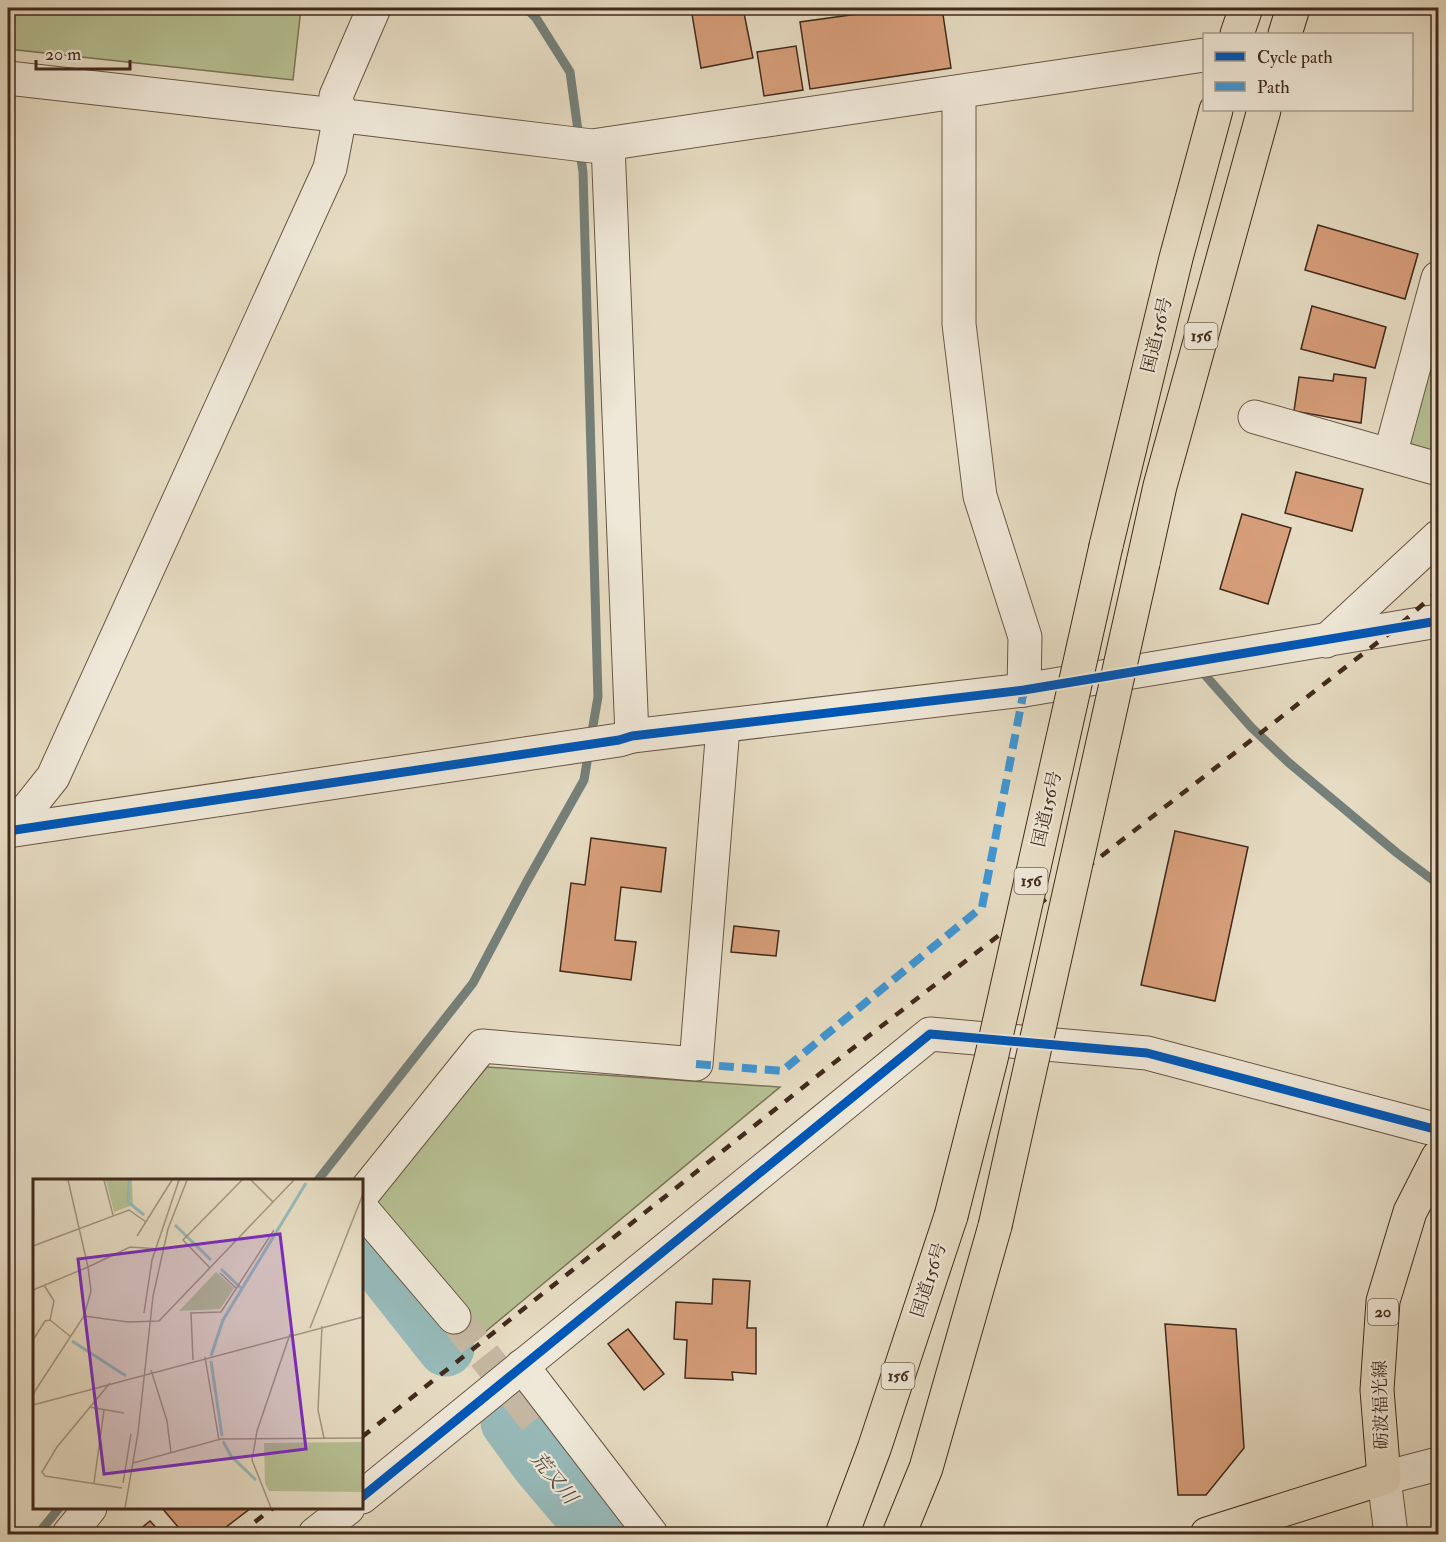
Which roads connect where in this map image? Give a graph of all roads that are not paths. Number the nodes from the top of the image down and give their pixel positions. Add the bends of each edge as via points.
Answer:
1 (374, 8) edge
2 (1246, 8) edge
3 (1293, 8) edge
4 (1237, 33) edge
5 (1285, 33) edge
6 (1203, 56) edge
7 (8, 78) edge
8 (959, 92) junction
9 (1216, 111) edge
10 (1264, 111) edge
11 (340, 116) junction
12 (608, 144) junction
13 (1438, 278) edge
14 (1255, 417) dead end
15 (1390, 455) junction
16 (1438, 470) edge
17 (1438, 537) edge
18 (1438, 621) edge
19 (1326, 641) junction
20 (1024, 690) junction
21 (723, 727) junction
22 (632, 736) junction
23 (9, 831) edge
24 (1438, 1130) edge
25 (1438, 1157) edge
26 (363, 1195) edge
27 (363, 1210) edge
28 (454, 1317) tunnel mouth
29 (522, 1366) junction
30 (535, 1420) tunnel mouth
31 (1438, 1464) edge
32 (1384, 1478) junction
33 (363, 1496) edge
34 (89, 1509) edge
35 (347, 1509) edge
36 (69, 1534) edge
37 (315, 1534) edge
38 (622, 1534) edge
39 (651, 1534) edge
40 (842, 1534) edge
41 (899, 1534) edge
42 (1207, 1534) edge
43 (1391, 1534) edge

1 - 11 street via 336,96
2 - 4 main road
3 - 5 main road
6 - 8 street
7 - 11 street
8 - 12 street
8 - 20 street via 959,324 980,496 1025,637
9 - 40 main road, 国道156号 / 156, bridge via 1106,546 991,1059 951,1216
10 - 41 main road, 156, bridge via 1160,486 995,1226 926,1468
11 - 12 street via 592,146
11 - 23 street via 330,168 58,766
12 - 22 street
13 - 15 street
14 - 15 street
15 - 16 street
17 - 19 street
18 - 19 street
19 - 20 street
20 - 21 street
21 - 22 street
21 - 26 street via 696,1064 482,1046
22 - 23 street
24 - 29 street via 1147,1053 930,1034
25 - 32 main road, 砺波福光線 / 20 via 1410,1212 1383,1301 1377,1390
27 - 28 street
29 - 33 street
29 - 39 street
30 - 38 street
31 - 32 street
32 - 42 main road
32 - 43 street
34 - 36 street
35 - 37 street

